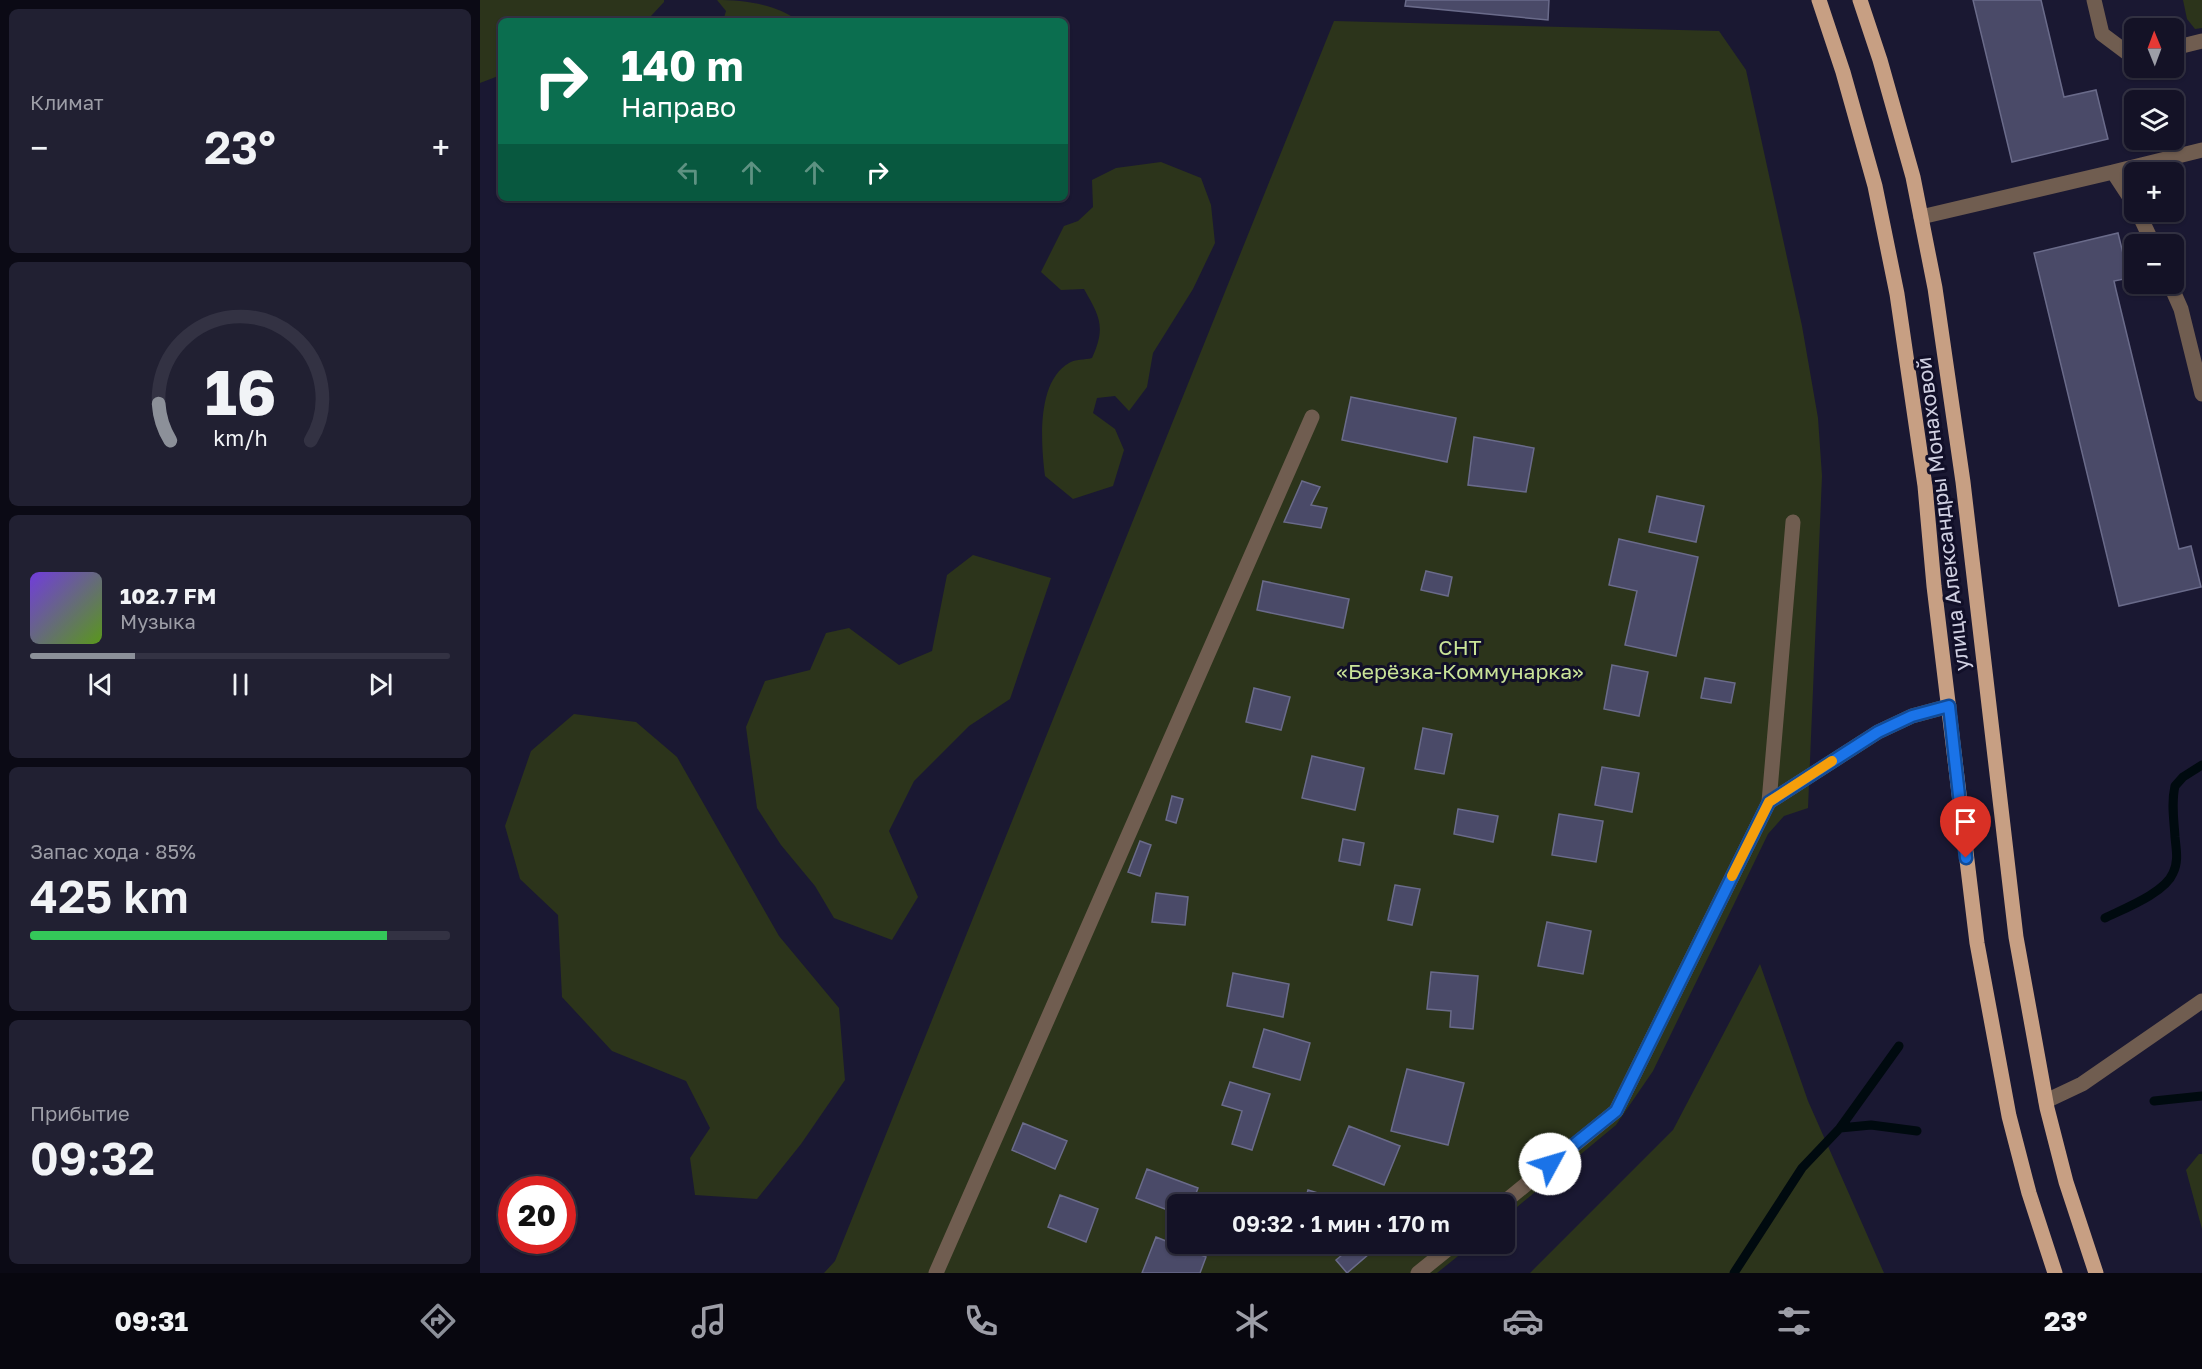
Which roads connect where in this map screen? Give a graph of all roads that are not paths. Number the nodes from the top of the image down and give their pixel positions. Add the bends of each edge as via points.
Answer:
1 (1819, 0) edge
2 (1860, 0) edge
3 (2094, 0) edge
4 (2202, 41) edge
5 (2184, 46) edge
6 (2124, 50) edge
7 (2202, 150) edge
8 (2113, 172) junction
9 (2124, 189) edge
10 (1921, 217) junction
11 (2174, 294) edge
12 (2202, 394) edge
13 (1312, 417) dead end
14 (1793, 522) dead end
15 (1949, 706) junction
16 (1769, 802) junction
17 (2202, 1001) edge
18 (2046, 1101) junction
19 (1514, 1194) edge
20 (1442, 1254) edge
21 (936, 1273) edge
22 (1418, 1273) edge
23 (2055, 1273) edge
24 (2096, 1273) edge

1 - 15 main road, улица Александры Монаховой via 1875,186 1897,294 1925,486
2 - 10 main road, улица Александры Монаховой via 1913,177
3 - 6 lane via 2102,34
4 - 5 lane
7 - 8 lane
8 - 9 lane
8 - 10 lane
10 - 18 main road, улица Александры Монаховой via 1954,410 2016,937
11 - 12 lane
13 - 21 lane
14 - 16 lane
15 - 16 lane via 1912,716 1878,732
15 - 23 main road, улица Александры Монаховой via 1977,943 1992,1027 2009,1116
16 - 19 lane via 1616,1111
17 - 18 lane via 2082,1084
18 - 24 main road, улица Александры Монаховой via 2066,1182
20 - 22 lane

